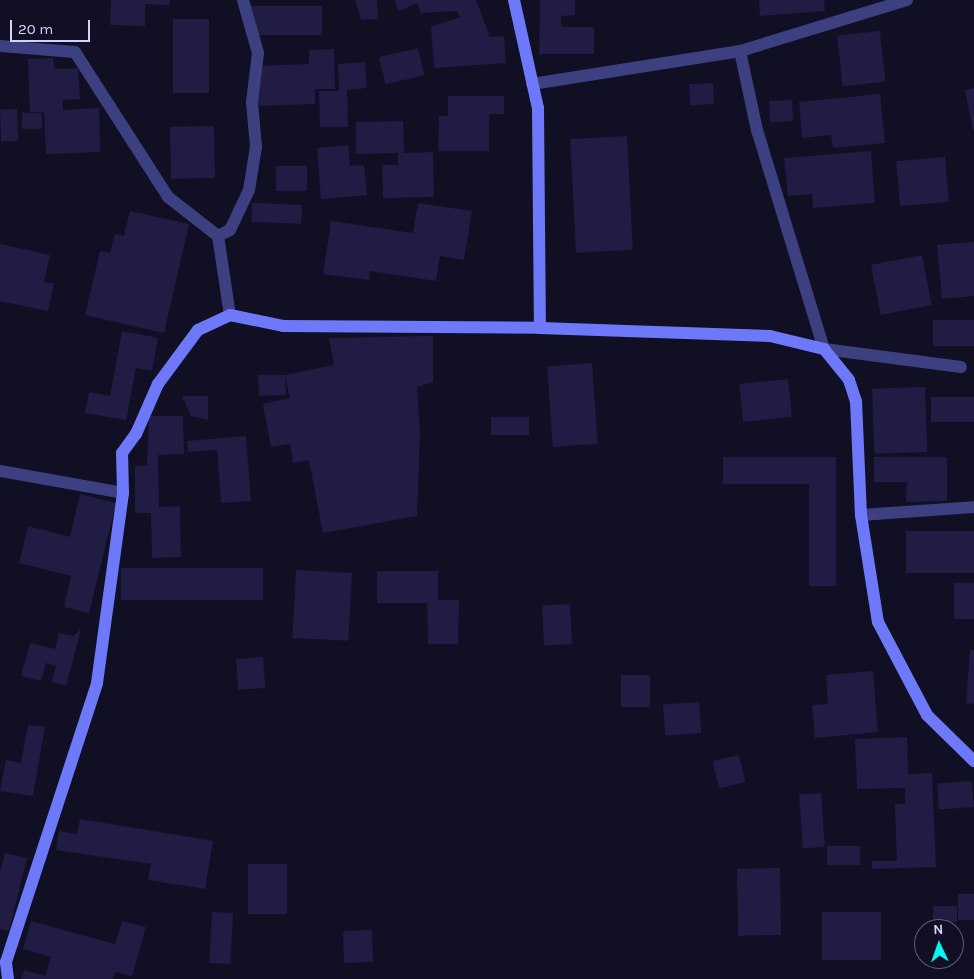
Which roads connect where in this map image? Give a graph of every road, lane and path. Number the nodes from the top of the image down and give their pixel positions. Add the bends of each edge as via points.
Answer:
1 (243, 0) edge
2 (514, 0) edge
3 (907, 0) edge
4 (0, 46) edge
5 (740, 51) junction
6 (532, 84) junction
7 (218, 236) junction
8 (230, 315) junction
9 (540, 328) junction
10 (824, 349) junction
11 (961, 367) dead end
12 (0, 471) edge
13 (123, 493) junction
14 (974, 507) edge
15 (861, 515) junction
16 (974, 761) edge
17 (3, 961) edge
18 (8, 979) edge

1 - 7 street via 258,53 252,102 256,147 249,190 230,230
2 - 6 street
3 - 5 street
4 - 7 street via 75,52 168,197
5 - 6 street
5 - 10 street via 758,130
6 - 9 street via 538,108
7 - 8 street
8 - 9 street via 283,326
8 - 13 street via 198,330 158,384 136,434 122,453
9 - 10 street via 770,336
10 - 11 street
10 - 15 street via 849,380 856,401
12 - 13 street
13 - 17 street via 97,683
14 - 15 street
15 - 16 street via 878,622 927,715
17 - 18 street

